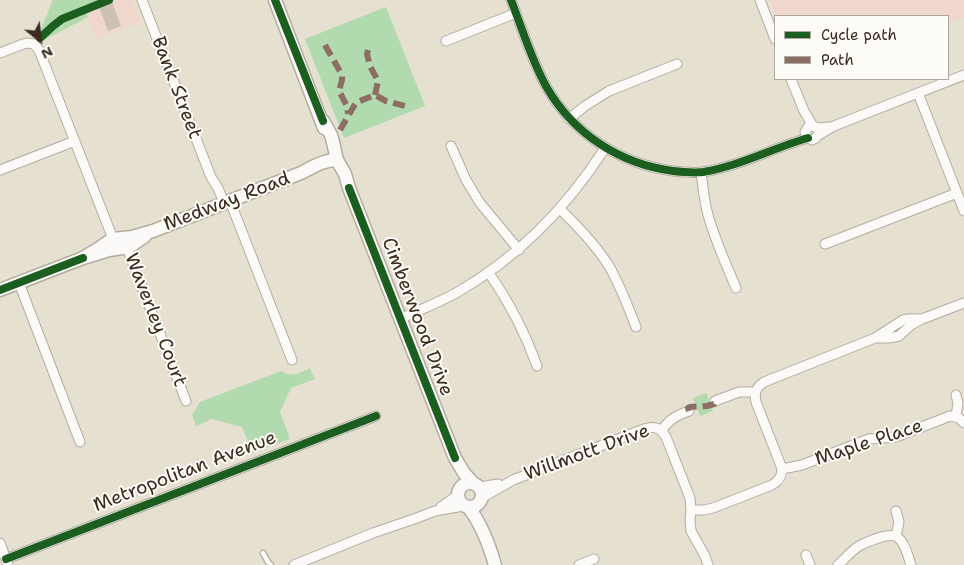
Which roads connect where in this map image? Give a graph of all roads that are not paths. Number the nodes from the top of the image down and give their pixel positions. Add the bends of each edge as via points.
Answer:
1 (142, 0) edge
2 (275, 0) edge
3 (511, 0) edge
4 (760, 0) edge
5 (516, 13) junction
6 (774, 36) edge
7 (446, 41) dead end
8 (0, 53) edge
9 (677, 64) dead end
10 (964, 75) edge
11 (791, 80) edge
12 (918, 93) junction
13 (569, 119) junction
14 (812, 132) junction
15 (75, 141) junction
16 (451, 146) dead end
17 (605, 148) junction
18 (333, 161) junction
19 (0, 170) edge
20 (701, 172) junction
21 (957, 192) junction
22 (224, 203) junction
23 (560, 209) junction
24 (964, 211) edge
25 (120, 243) junction
26 (825, 244) dead end
27 (519, 250) junction
28 (489, 272) junction
29 (19, 283) junction
30 (736, 288) dead end
31 (0, 290) edge
32 (964, 303) edge
33 (400, 319) junction
34 (636, 326) dead end
35 (292, 360) dead end
36 (538, 366) dead end
37 (755, 392) junction
38 (956, 395) dead end
39 (715, 401) dead end
40 (186, 402) dead end
41 (688, 411) dead end
42 (376, 416) dead end
43 (956, 416) junction
44 (964, 423) edge
45 (662, 431) junction
46 (80, 442) dead end
47 (782, 469) junction
48 (470, 496) junction
49 (691, 510) junction
50 (896, 511) dead end
51 (896, 536) junction
52 (0, 543) edge
53 (263, 552) dead end
54 (806, 554) dead end
55 (594, 559) dead end
56 (7, 562) edge
57 (272, 565) edge
58 (294, 565) edge
59 (495, 565) edge
60 (579, 565) edge
61 (708, 565) edge
62 (810, 565) edge
63 (838, 565) edge
64 (912, 565) edge

1 - 22 street, Bank Street
2 - 18 street, Cimberwood Drive via 333,142
3 - 5 street
4 - 6 street
5 - 7 street
5 - 13 street via 546,86
8 - 15 street, Waverley Court via 27,43 37,46
9 - 13 street via 609,91
10 - 12 street
11 - 14 street
12 - 14 street
12 - 21 street
13 - 17 street
14 - 20 street via 790,144 738,163
15 - 19 street
15 - 25 street, Waverley Court
16 - 27 street via 476,197
17 - 20 street via 656,168
17 - 23 street
18 - 22 street, Medway Road
18 - 33 street, Cimberwood Drive via 345,174
20 - 30 street via 707,213
21 - 24 street
21 - 26 street
22 - 25 street, Medway Road
22 - 35 street, Bank Street
23 - 27 street
23 - 34 street via 605,261 618,282
25 - 29 street, Medway Road
25 - 40 street, Waverley Court
27 - 28 street
28 - 33 street via 448,297
28 - 36 street via 505,295
29 - 31 street, Medway Road
29 - 46 street
32 - 37 street via 922,319 899,336 875,338 764,382
33 - 48 street, Cimberwood Drive via 455,458 458,474
37 - 39 street via 739,392
37 - 47 street
38 - 43 street
41 - 45 street, Willmott Drive via 670,420
42 - 56 street, Metropolitan Avenue
43 - 44 street
43 - 47 street, Maple Place via 896,437 869,439 802,465
45 - 48 street, Willmott Drive via 654,427 644,429 513,480 489,486
45 - 49 street, Willmott Drive via 690,498
47 - 49 street via 779,480 772,484 712,508
48 - 58 street, Willmott Drive
48 - 59 street, Cimberwood Drive
49 - 61 street, Willmott Drive via 691,531
50 - 51 street via 899,522
51 - 63 street via 884,536 862,544
51 - 64 street
52 - 56 street
53 - 57 lane
54 - 62 street
55 - 60 street

